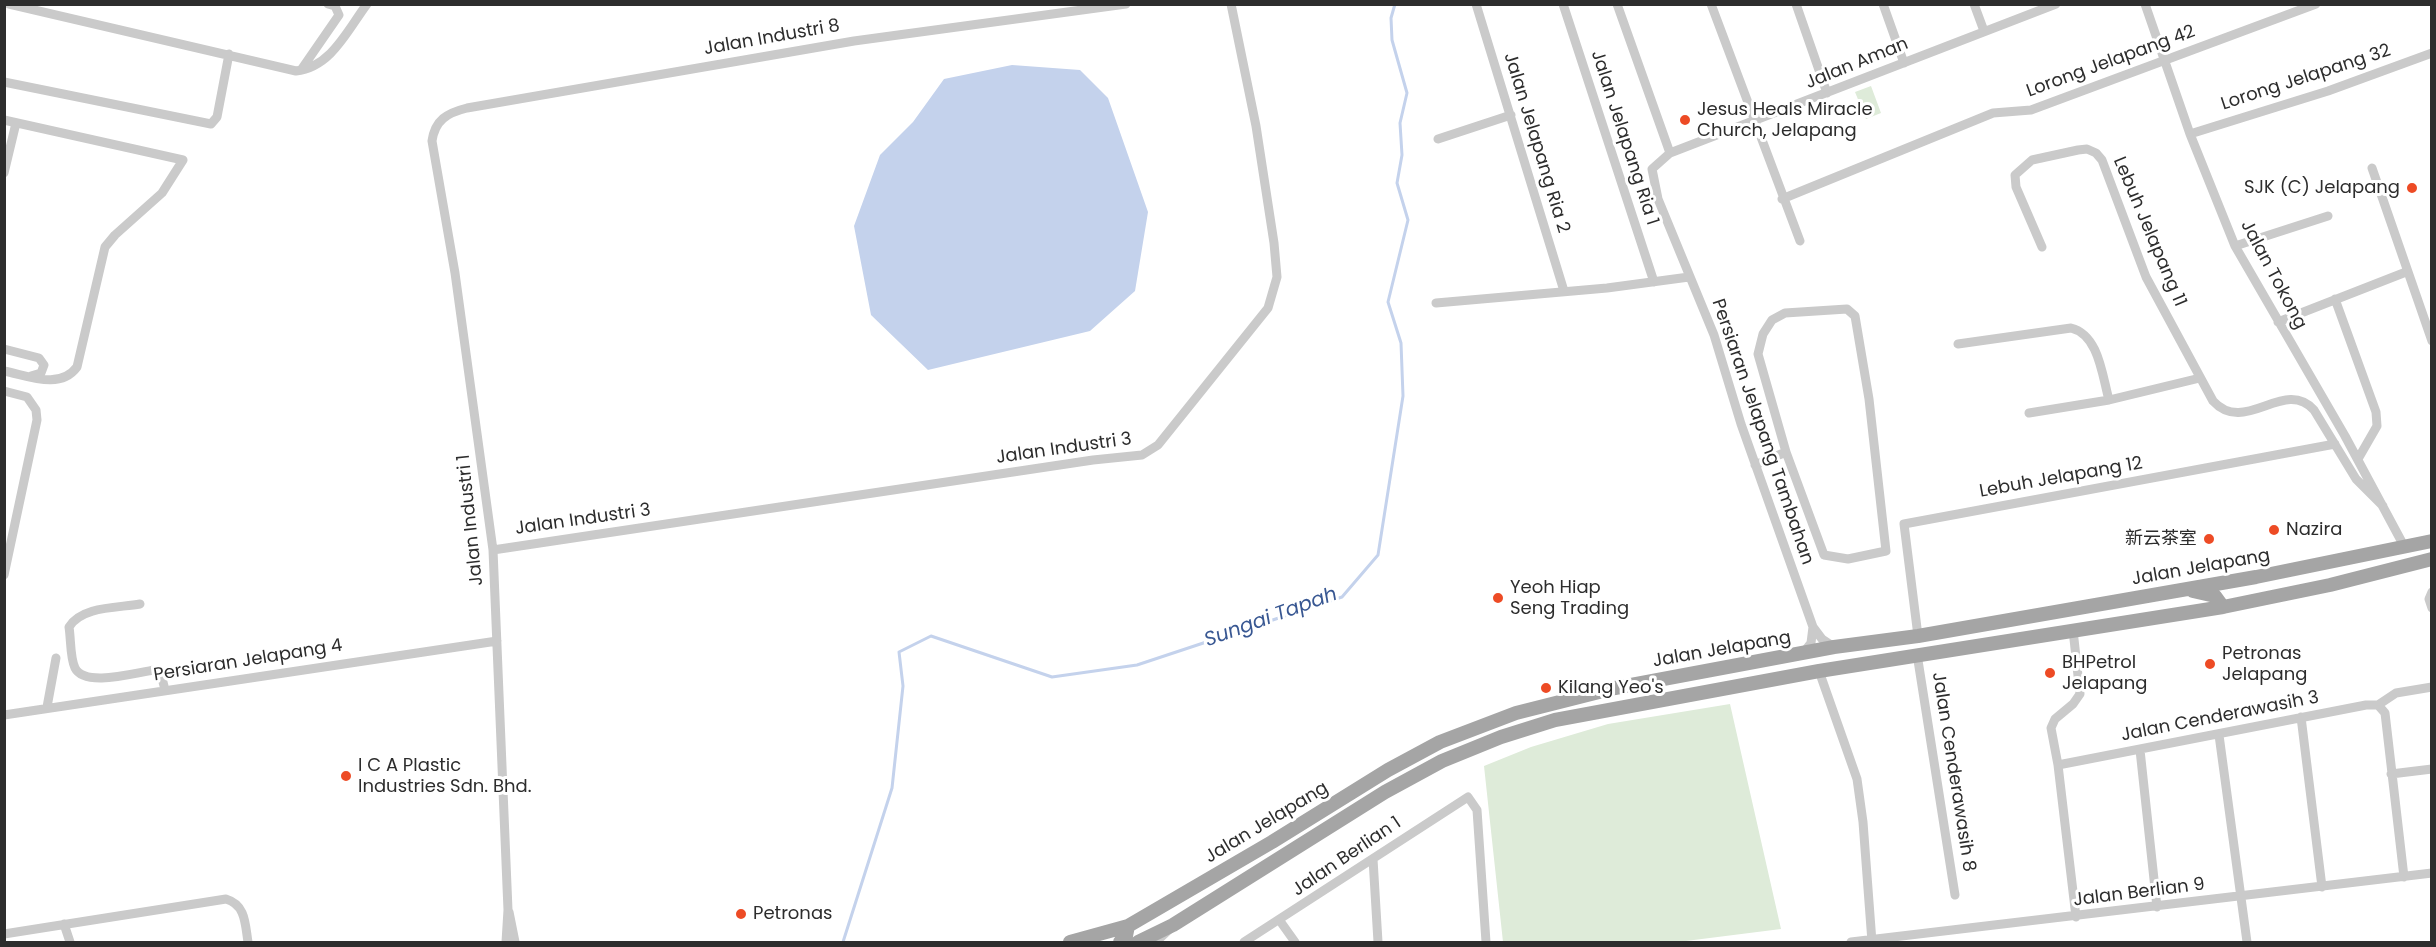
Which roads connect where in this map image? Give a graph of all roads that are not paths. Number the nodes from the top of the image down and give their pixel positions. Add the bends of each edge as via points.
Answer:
1 (9, 4) edge
2 (328, 4) edge
3 (367, 4) edge
4 (1126, 4) edge
5 (1231, 4) edge
6 (1476, 4) edge
7 (1563, 4) edge
8 (1617, 4) edge
9 (1711, 4) edge
10 (1796, 4) edge
11 (1883, 4) edge
12 (1974, 4) edge
13 (2056, 4) edge
14 (2145, 4) edge
15 (2316, 4) edge
16 (1984, 32) junction
17 (2432, 53) edge
18 (229, 54) junction
19 (2165, 60) junction
20 (1904, 63) junction
21 (301, 70) junction
22 (4, 82) edge
23 (1827, 93) junction
24 (1511, 115) junction
25 (4, 120) edge
26 (1753, 122) junction
27 (16, 123) junction
28 (434, 129) joint
29 (2190, 134) junction
30 (1438, 139) dead end
31 (1670, 153) junction
32 (2372, 168) dead end
33 (4, 173) edge
34 (1782, 199) junction
35 (2328, 216) dead end
36 (1800, 241) dead end
37 (2235, 246) junction
38 (2042, 247) dead end
39 (2406, 272) junction
40 (1689, 277) junction
41 (1654, 282) junction
42 (1564, 291) junction
43 (2335, 299) junction
44 (1436, 303) dead end
45 (2278, 322) junction
46 (2431, 340) edge
47 (1958, 344) dead end
48 (4, 350) edge
49 (4, 371) edge
50 (29, 376) junction
51 (2200, 378) junction
52 (4, 391) edge
53 (2109, 400) junction
54 (2029, 413) dead end
55 (2335, 444) junction
56 (1786, 452) junction
57 (2358, 459) junction
58 (1755, 465) junction
59 (2383, 506) junction
60 (2432, 541) edge
61 (2404, 546) junction
62 (1907, 549) junction
63 (493, 550) junction
64 (1886, 551) junction
65 (2432, 559) edge
66 (4, 575) edge
67 (2256, 577) junction
68 (2181, 590) junction
69 (2432, 592) edge
70 (140, 604) dead end
71 (2223, 607) junction
72 (2432, 608) edge
73 (1813, 627) junction
74 (2073, 630) junction
75 (1918, 636) junction
76 (497, 641) junction
77 (1834, 647) junction
78 (1803, 653) junction
79 (1917, 654) junction
80 (56, 658) dead end
81 (1819, 671) junction
82 (2432, 687) edge
83 (165, 690) junction
84 (2378, 705) junction
85 (46, 707) junction
86 (4, 715) edge
87 (2301, 717) junction
88 (2219, 735) junction
89 (2140, 750) junction
90 (2058, 765) junction
91 (2432, 769) edge
92 (2391, 774) junction
93 (1373, 860) junction
94 (2432, 873) edge
95 (2404, 877) junction
96 (2322, 887) junction
97 (1955, 895) dead end
98 (2241, 897) junction
99 (2157, 907) junction
100 (508, 910) junction
101 (2076, 918) junction
102 (1280, 921) junction
103 (64, 924) junction
104 (1173, 925) junction
105 (1128, 926) junction
106 (1956, 931) junction
107 (4, 934) edge
108 (1872, 940) edge
109 (70, 942) edge
110 (248, 942) edge
111 (506, 942) edge
112 (514, 942) edge
113 (1070, 942) edge
114 (1120, 942) edge
115 (1138, 942) edge
116 (1155, 942) edge
117 (1244, 942) edge
118 (1295, 942) edge
119 (1378, 942) edge
120 (1486, 942) edge
121 (1851, 942) edge
122 (1956, 942) edge
123 (2247, 942) edge

1 - 18 street
2 - 21 street via 335,6 339,15
3 - 21 street via 322,63
4 - 28 street, Jalan Industri 8 via 854,41 467,108 447,114
5 - 63 street, Jalan Industri 3 via 1256,126 1277,277 1268,308 1158,445 1142,455
6 - 24 street, Jalan Jelapang Ria 2
7 - 41 street, Jalan Jelapang Ria 1
8 - 31 street
9 - 26 street
10 - 23 street
11 - 20 street
12 - 16 street
13 - 16 street, Jalan Aman
14 - 19 street, Jalan Tokong
15 - 19 street, Lorong Jelapang 42
16 - 20 street, Jalan Aman
17 - 29 street, Lorong Jelapang 32 via 2328,91
18 - 21 street
18 - 22 street via 217,117 211,124
19 - 29 street, Jalan Tokong
19 - 34 street, Lorong Jelapang 42 via 2031,110 1993,113
20 - 23 street, Jalan Aman
23 - 26 street, Jalan Aman
24 - 30 street
24 - 42 street, Jalan Jelapang Ria 2
25 - 27 street
26 - 31 street, Jalan Aman
26 - 34 street
27 - 33 street
27 - 50 street via 183,160 162,193 105,247 77,367 70,377 58,381
28 - 63 street, Jalan Industri 1 via 432,141 455,273
29 - 37 street, Jalan Tokong
31 - 40 street, Persiaran Jelapang Tambahan via 1652,169 1653,181
32 - 39 street
34 - 36 street
35 - 37 street
37 - 45 street, Jalan Tokong
38 - 51 street, Lebuh Jelapang 11 via 2016,187 2015,175 2032,160 2087,149 2096,153 2146,278
39 - 43 street
39 - 46 street
40 - 41 street
40 - 58 street, Persiaran Jelapang Tambahan via 1714,335
41 - 42 street
42 - 44 street
43 - 45 street
43 - 57 street via 2376,412 2377,426
45 - 57 street, Jalan Tokong
47 - 53 street via 2071,328 2082,331 2093,347
48 - 50 street via 43,362 41,373
49 - 50 street
51 - 53 street
51 - 55 street, Lebuh Jelapang 11 via 2220,409 2230,413 2294,398 2305,400
52 - 66 street via 27,397 36,410 37,420
53 - 54 street
55 - 59 street via 2356,479
55 - 62 street, Lebuh Jelapang 12 via 1904,524
56 - 58 street
56 - 64 street via 1824,555 1848,559
56 - 64 street via 1758,354 1763,334 1772,320 1785,313 1847,309 1855,316 1869,399
57 - 59 street, Jalan Tokong
58 - 73 street, Persiaran Jelapang Tambahan
59 - 61 street, Jalan Tokong
60 - 61 main road, Jalan Jelapang
61 - 67 main road, Jalan Jelapang
62 - 64 street
62 - 75 street, Lebuh Jelapang 12
63 - 76 street, Jalan Industri 1
65 - 71 main road, Jalan Jelapang
67 - 68 main road, Jalan Jelapang
67 - 71 main road via 2230,591
68 - 71 main road via 2212,595
68 - 75 main road, Jalan Jelapang
69 - 72 street
70 - 83 street via 75,618 69,627 75,669 84,677 97,679 155,670 161,674
71 - 74 main road, Jalan Jelapang
73 - 77 street, Persiaran Jelapang Tambahan
73 - 78 street via 1811,643
74 - 79 main road, Jalan Jelapang
74 - 90 street via 2080,694 2051,728
75 - 77 main road, Jalan Jelapang
76 - 83 street, Persiaran Jelapang 4
76 - 100 street, Jalan Industri 1
77 - 78 main road, Jalan Jelapang
78 - 105 main road, Jalan Jelapang via 1615,688 1477,727 1388,770
79 - 81 main road, Jalan Jelapang
79 - 97 street, Jalan Cenderawasih 8
80 - 85 street
81 - 104 main road, Jalan Jelapang via 1598,711 1501,737 1442,761 1385,792
81 - 108 street via 1857,779
82 - 84 street, Jalan Cenderawasih 3 via 2396,693
83 - 85 street, Persiaran Jelapang 4
84 - 87 street, Jalan Cenderawasih 3
84 - 92 street via 2385,713
85 - 86 street, Persiaran Jelapang 4
87 - 88 street, Jalan Cenderawasih 3
87 - 96 street
88 - 89 street, Jalan Cenderawasih 3
88 - 98 street
89 - 90 street, Jalan Cenderawasih 3
89 - 99 street
90 - 101 street
91 - 92 street
92 - 95 street
93 - 102 street, Jalan Berlian 1
93 - 119 street
93 - 120 street, Jalan Berlian 1 via 1468,797 1478,810
94 - 95 street, Jalan Berlian 9
95 - 96 street, Jalan Berlian 9
96 - 98 street, Jalan Berlian 9
98 - 99 street, Jalan Berlian 9
98 - 123 street
99 - 101 street, Jalan Berlian 9
100 - 111 street, Jalan Industri 1
100 - 112 street, Jalan Industri 1
101 - 106 street, Jalan Berlian 9
102 - 117 street, Jalan Berlian 1
102 - 118 street
103 - 107 street
103 - 109 street
103 - 110 street via 226,899 243,911
104 - 105 main road via 1141,931
104 - 115 main road, Jalan Jelapang
104 - 116 street
105 - 113 main road, Jalan Jelapang
105 - 114 main road
106 - 108 street, Jalan Berlian 9
106 - 122 street
108 - 121 street, Jalan Berlian 9

